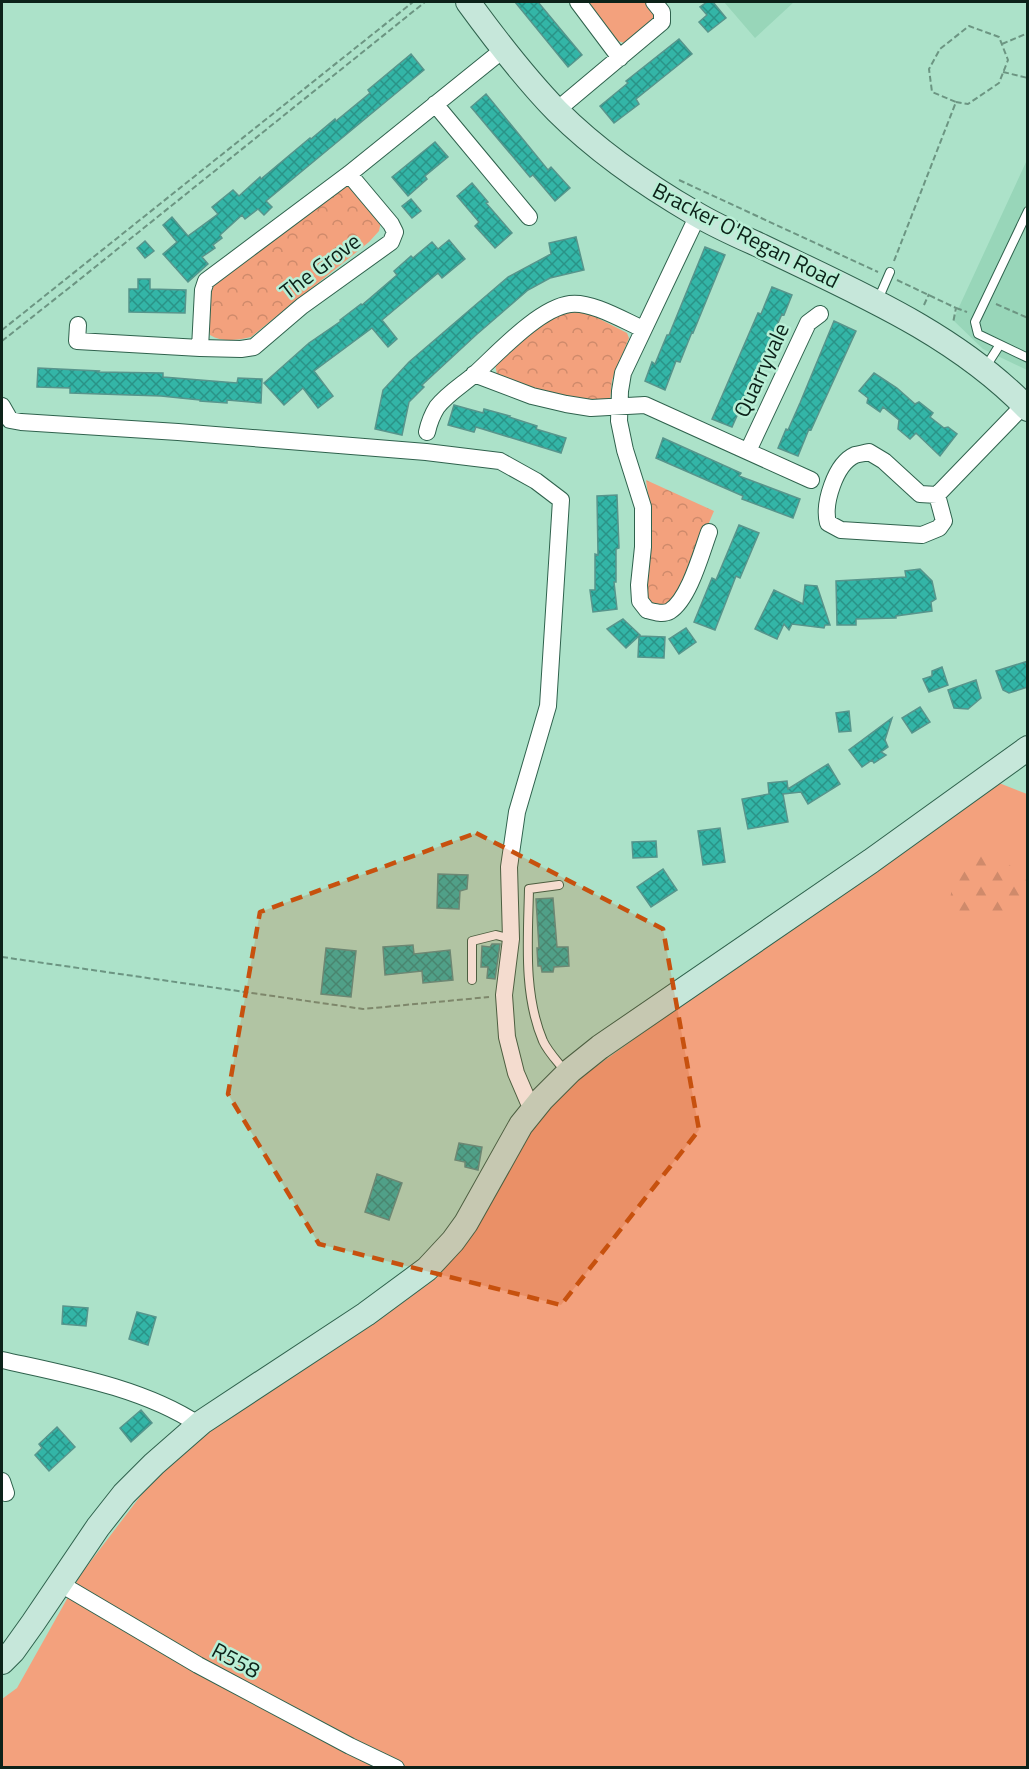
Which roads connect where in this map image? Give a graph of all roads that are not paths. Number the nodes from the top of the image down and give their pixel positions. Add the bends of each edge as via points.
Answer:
1 (468, 2) edge
2 (578, 2) edge
3 (654, 2) edge
4 (504, 49) junction
5 (620, 58) junction
6 (435, 104) junction
7 (557, 110) junction
8 (349, 174) junction
9 (1028, 212) edge
10 (698, 215) junction
11 (529, 217) dead end
12 (889, 274) road end
13 (877, 302) junction
14 (820, 314) dead end
15 (78, 325) dead end
16 (643, 329) junction
17 (999, 346) junction
18 (200, 348) junction
19 (1028, 358) edge
20 (984, 369) junction
21 (474, 374) junction
22 (2, 406) edge
23 (620, 407) junction
24 (1026, 407) edge
25 (427, 432) dead end
26 (748, 451) junction
27 (810, 480) dead end
28 (937, 495) junction
29 (709, 532) dead end
30 (1028, 748) edge
31 (559, 885) dead end
32 (511, 939) junction
33 (472, 980) dead end
34 (567, 1073) junction
35 (535, 1107) junction
36 (2, 1360) edge
37 (199, 1425) junction
38 (59, 1584) junction
39 (2, 1662) edge
40 (396, 1767) edge

1 - 4 main road, Bracker O'Regan Road
2 - 5 street
3 - 5 street via 662,12 662,21
4 - 6 street
4 - 7 main road, Bracker O'Regan Road
5 - 7 street
6 - 8 street
6 - 11 street
7 - 10 main road, Bracker O'Regan Road via 646,184
8 - 18 street via 206,281
8 - 18 street, The Grove via 391,224 395,232 391,242 302,306 254,347
9 - 17 lane via 975,322 978,334
10 - 13 main road, Bracker O'Regan Road
10 - 16 street
12 - 13 lane
13 - 20 main road, Bracker O'Regan Road
14 - 26 street, Quarryvale via 808,323
15 - 18 street, The Grove via 77,341
16 - 21 street via 592,307 568,304 511,339
16 - 23 street via 623,373
17 - 19 lane
17 - 20 lane
20 - 24 main road, Bracker O'Regan Road
21 - 23 street, Quarryvale via 566,404
21 - 25 street via 438,406
22 - 32 street via 10,420 21,422 200,433 500,461 536,480 561,500 548,706 517,812 509,867
23 - 26 street, Quarryvale via 645,405
23 - 29 street via 625,450 643,507 639,585 640,600 647,610 668,612 678,604
24 - 28 street
26 - 27 street, Quarryvale
28 - 28 street via 944,521 939,528 922,535 841,530 828,523 825,513 828,493 844,465 854,456 869,452 920,494
30 - 34 main road
31 - 34 lane via 529,889 528,944 531,999 544,1042
32 - 33 lane via 496,935 472,941
32 - 35 street via 504,995 507,1037 516,1073 528,1101
34 - 35 main road
35 - 37 main road via 466,1222 427,1269
36 - 37 street via 132,1394
37 - 38 main road via 124,1494
38 - 39 main road
38 - 40 street, R558 via 198,1665

